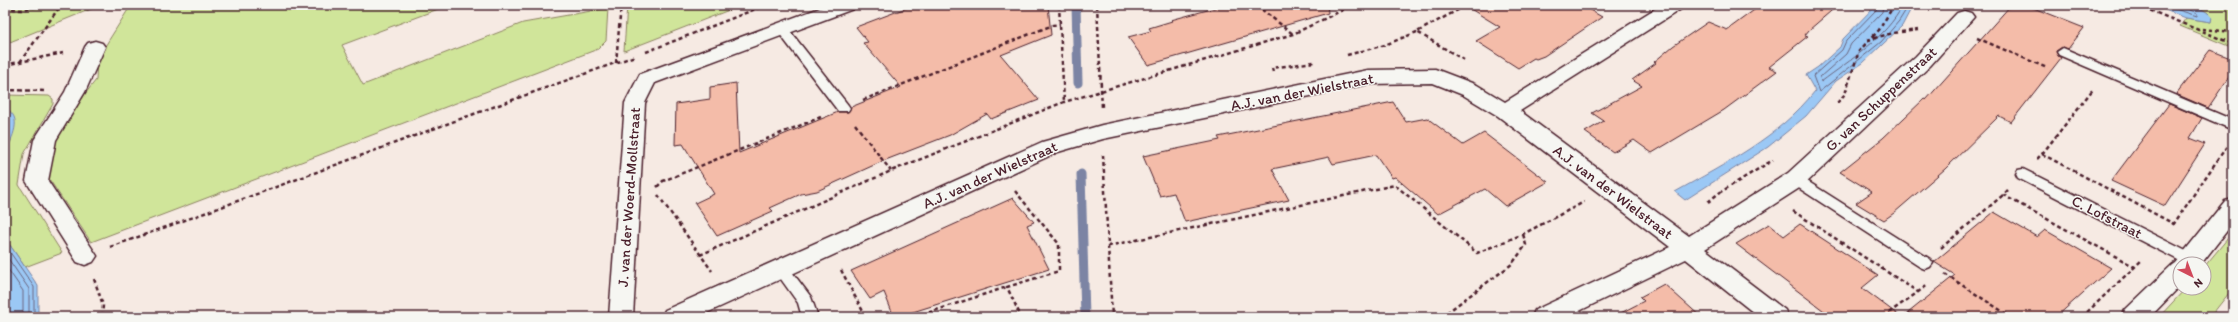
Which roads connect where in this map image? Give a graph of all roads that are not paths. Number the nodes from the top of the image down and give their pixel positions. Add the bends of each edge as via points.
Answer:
1 (846, 5) edge
2 (1671, 6) edge
3 (1959, 22) road end
4 (782, 29) junction
5 (95, 47) road end
6 (2063, 52) dead end
7 (843, 108) road end
8 (1505, 111) junction
9 (2233, 125) edge
10 (2023, 174) dead end
11 (1796, 179) junction
12 (2233, 207) edge
13 (1688, 248) junction
14 (85, 256) road end
15 (2193, 256) edge
16 (2172, 257) edge
17 (1925, 263) road end
18 (781, 268) junction
19 (2172, 279) edge
20 (621, 317) edge
21 (674, 317) edge
22 (810, 317) edge
23 (1544, 317) edge
24 (1776, 317) edge
25 (2134, 317) edge

1 - 4 street, J. van der Woerd-Mollstraat
2 - 8 street
3 - 11 street, G. van Schuppenstraat via 1923,61
4 - 7 lane
4 - 20 street, J. van der Woerd-Mollstraat via 647,79 634,103
5 - 14 street via 75,92 45,140 37,181
6 - 9 lane
8 - 13 street, A.J. van der Wielstraat
8 - 18 street, A.J. van der Wielstraat via 1470,90 1436,76 1368,77 1102,132 1050,147
10 - 16 lane, C. Lofstraat
11 - 13 street, G. van Schuppenstraat
11 - 17 lane
12 - 15 street
13 - 23 street, G. van Schuppenstraat
13 - 24 street, A.J. van der Wielstraat
18 - 21 street, A.J. van der Wielstraat
18 - 22 lane via 805,301
19 - 25 street

